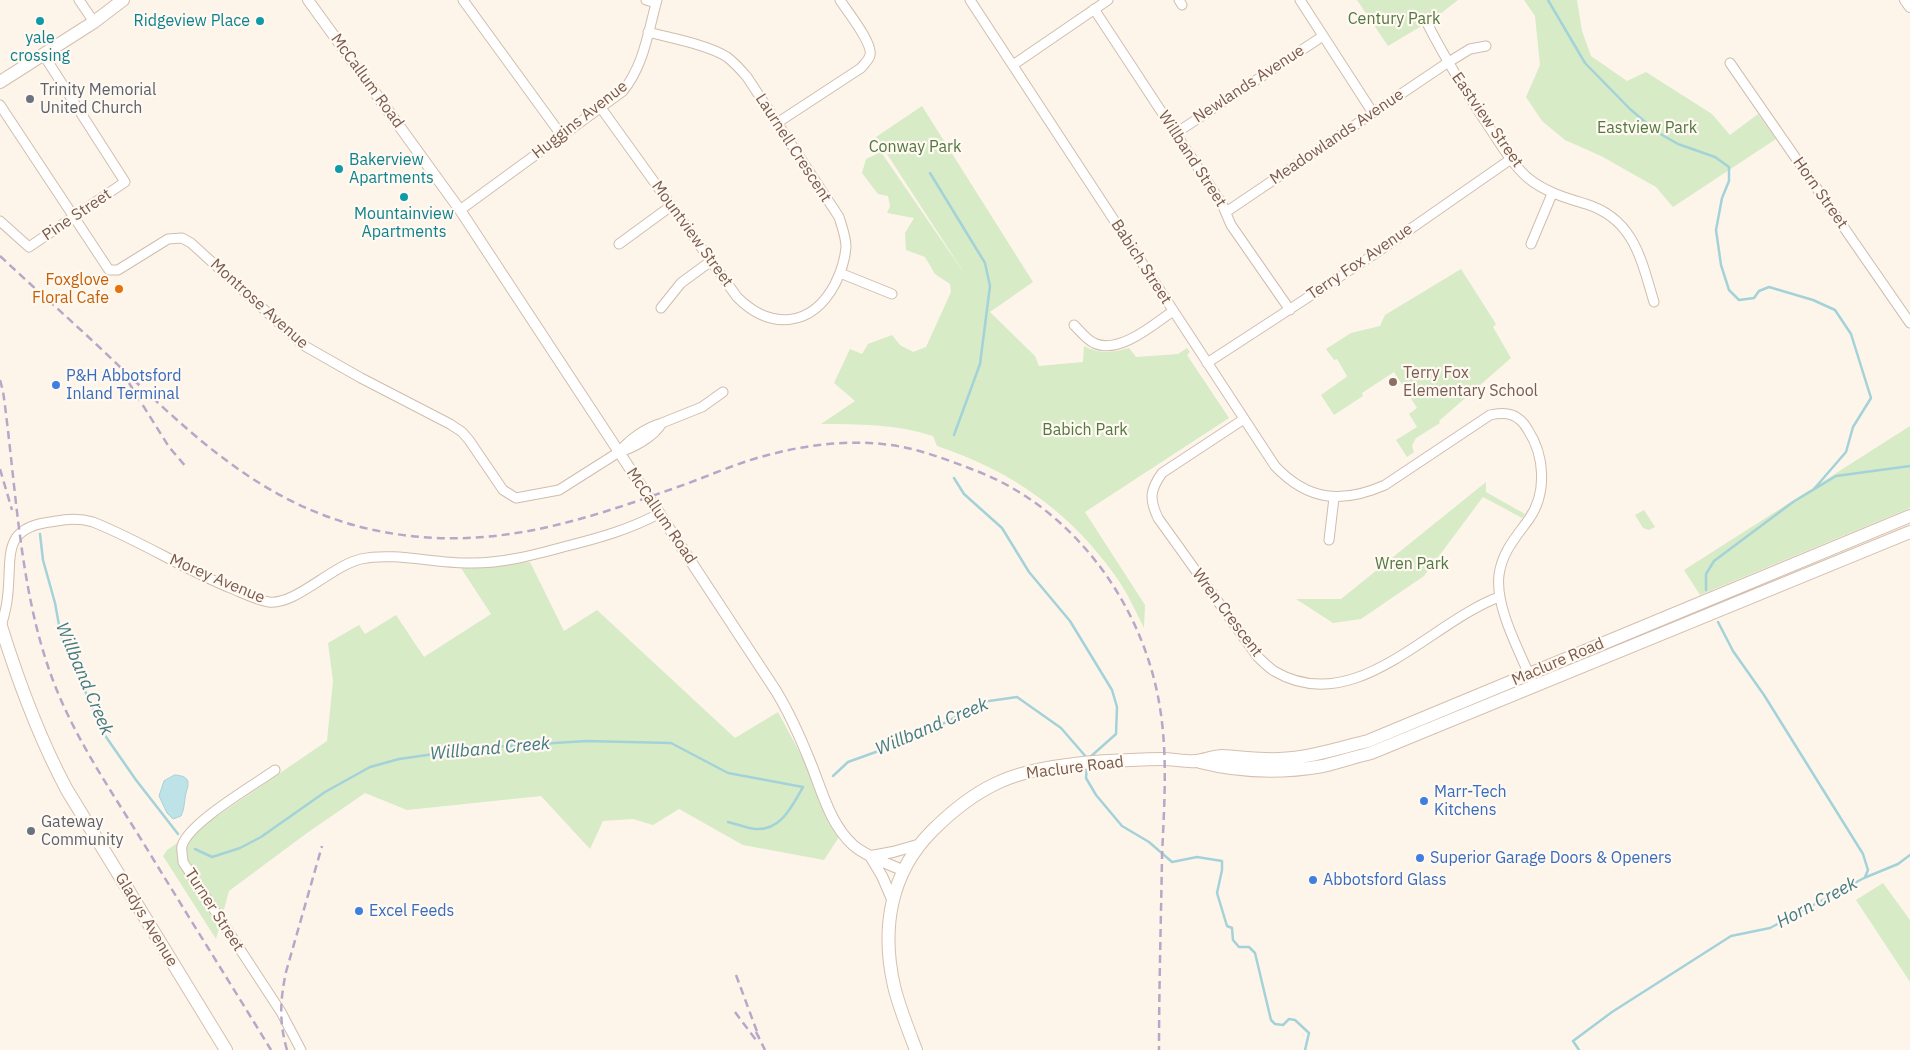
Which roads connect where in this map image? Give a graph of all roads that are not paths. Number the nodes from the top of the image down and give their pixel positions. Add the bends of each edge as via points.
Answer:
1 (79, 0) edge
2 (123, 0) edge
3 (308, 0) edge
4 (463, 0) edge
5 (646, 0) edge
6 (840, 0) edge
7 (970, 0) edge
8 (1108, 0) edge
9 (1300, 0) edge
10 (1905, 0) edge
11 (657, 2) edge
12 (1910, 7) edge
13 (1094, 9) junction
14 (94, 22) junction
15 (1428, 25) dead end
16 (648, 32) junction
17 (1323, 36) junction
18 (1486, 46) dead end
19 (43, 54) junction
20 (1447, 63) junction
21 (1730, 63) dead end
22 (1012, 65) junction
23 (0, 82) edge
24 (0, 105) edge
25 (601, 108) junction
26 (1373, 113) junction
27 (777, 123) junction
28 (1176, 133) junction
29 (562, 136) junction
30 (1510, 159) junction
31 (1552, 194) junction
32 (671, 206) junction
33 (460, 210) junction
34 (1226, 212) junction
35 (73, 217) junction
36 (0, 220) edge
37 (619, 244) dead end
38 (1531, 244) dead end
39 (711, 261) junction
40 (840, 273) junction
41 (892, 294) dead end
42 (1654, 302) dead end
43 (661, 308) dead end
44 (1290, 310) junction
45 (1173, 311) junction
46 (806, 315) joint
47 (1910, 323) edge
48 (1074, 325) dead end
49 (1208, 363) junction
50 (723, 392) dead end
51 (1244, 419) junction
52 (619, 452) junction
53 (1334, 498) junction
54 (660, 513) junction
55 (1910, 516) edge
56 (1910, 532) edge
57 (1329, 540) dead end
58 (1499, 597) junction
59 (1, 625) edge
60 (1532, 681) junction
61 (275, 770) dead end
62 (921, 844) junction
63 (870, 856) junction
64 (904, 871) junction
65 (892, 899) junction
66 (226, 1050) edge
67 (301, 1050) edge
68 (916, 1050) edge

1 - 14 street
2 - 14 main road
3 - 33 street, McCallum Road
4 - 29 street
5 - 11 street
6 - 27 street via 869,46 871,55 861,68
7 - 22 street, Babich Street
8 - 13 street
9 - 17 street
10 - 12 street
11 - 16 street, Huggins Avenue
13 - 22 street
13 - 28 street, Willband Street
14 - 19 main road
15 - 20 street, Eastview Street
16 - 25 street, Huggins Avenue via 632,79
16 - 27 street, Laurnell Crescent via 726,57 747,77
17 - 26 street
17 - 28 street, Newlands Avenue
18 - 20 street, Meadowlands Avenue via 1470,49
19 - 23 main road
19 - 35 street, Pine Street via 126,182
20 - 26 street, Meadowlands Avenue
20 - 30 street, Eastview Street
21 - 47 street, Horn Street
22 - 45 street, Babich Street
24 - 35 street, Montrose Avenue
25 - 29 street, Huggins Avenue
25 - 32 street, Mountview Street
26 - 34 street, Meadowlands Avenue
27 - 40 street, Laurnell Crescent via 844,231 846,246
28 - 34 street, Willband Street
29 - 33 street, Huggins Avenue
30 - 31 street, Eastview Street via 1528,178
30 - 44 street, Terry Fox Avenue
31 - 38 street
31 - 42 street, Eastview Street via 1595,207 1619,222 1640,256
32 - 37 street
32 - 39 street, Mountview Street
33 - 52 street, McCallum Road
34 - 44 street, Willband Street via 1231,225
35 - 36 street, Pine Street via 29,247
35 - 52 street, Montrose Avenue via 112,271 168,239 178,237 191,243 303,345 462,432 500,486 513,498 559,490
39 - 43 street via 681,283
39 - 46 street, Mountview Street via 737,297 762,316 776,320
40 - 41 street
40 - 46 street, Laurnell Crescent via 829,294
44 - 49 street, Terry Fox Avenue
45 - 48 street via 1115,346 1093,343
45 - 49 street, Babich Street
49 - 51 street, Babich Street
50 - 52 street via 702,407 662,423 651,435
51 - 53 street, Babich Street via 1275,466 1287,478 1317,494
51 - 58 street, Wren Crescent via 1162,473 1151,494 1152,506 1245,640 1272,670 1309,684 1332,684 1357,677 1394,660 1480,604
52 - 54 street, McCallum Road
53 - 57 street
53 - 58 street, Babich Street via 1369,492 1385,485 1490,415 1503,412 1515,415 1535,440 1541,459 1542,481 1530,517 1513,538 1504,557 1499,576
54 - 59 street, Morey Avenue via 629,528 527,557 496,562 468,564 381,557 362,559 334,570 296,596 271,602 198,574 93,522 76,519 31,524 7,538 4,552 7,602
54 - 63 street, McCallum Road via 776,691 842,833
55 - 60 main road, Maclure Road
56 - 60 main road, Maclure Road
58 - 60 street, Babich Street
59 - 66 main road, Gladys Avenue via 36,726 59,774
60 - 62 main road, Maclure Road via 1371,753 1322,766 1282,771 1250,770 1164,759 1068,765 1024,772 981,791 954,810
61 - 67 street, Turner Street via 201,822 182,847 183,862 281,1012
62 - 63 street
62 - 64 main road, Maclure Road
63 - 64 street, McCallum Road
63 - 65 street
64 - 65 main road
65 - 68 main road via 889,949 894,986

